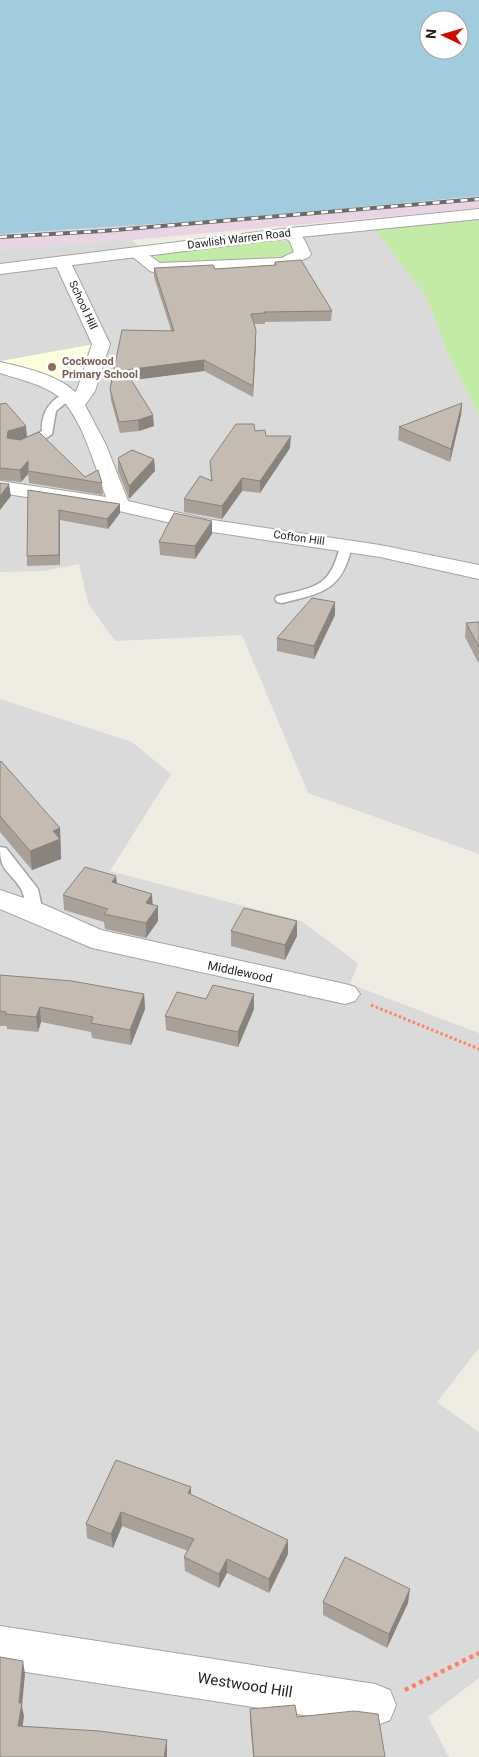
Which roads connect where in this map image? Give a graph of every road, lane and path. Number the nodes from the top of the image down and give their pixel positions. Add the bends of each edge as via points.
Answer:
1 (479, 214) edge
2 (290, 233) junction
3 (136, 252) junction
4 (62, 261) junction
5 (0, 270) edge
6 (0, 367) edge
7 (71, 400) junction
8 (14, 447) edge
9 (0, 487) edge
10 (119, 505) junction
11 (346, 546) junction
12 (479, 572) edge
13 (282, 599) dead end
14 (0, 852) edge
15 (0, 899) edge
16 (35, 912) junction
17 (345, 994) joint
18 (479, 1049) edge
19 (0, 1647) edge
20 (479, 1653) edge
21 (375, 1705) joint

1 - 2 street, Dawlish Warren Road
2 - 3 street, Dawlish Warren Road
2 - 3 street via 303,254 284,263 156,268
3 - 4 street, Dawlish Warren Road
4 - 5 street, Dawlish Warren Road
4 - 7 street, School Hill via 101,344 86,391
6 - 7 street via 50,386
7 - 8 lane via 48,412 48,432 44,436
7 - 10 street via 92,437
9 - 10 street, Cofton Hill
10 - 11 street, Cofton Hill via 206,526
11 - 12 street, Cofton Hill
11 - 13 lane via 339,572 329,585
14 - 16 lane via 30,889
15 - 16 street, Middlewood
16 - 17 street, Middlewood via 92,938
17 - 18 path
19 - 21 street, Westwood Hill
20 - 21 path

